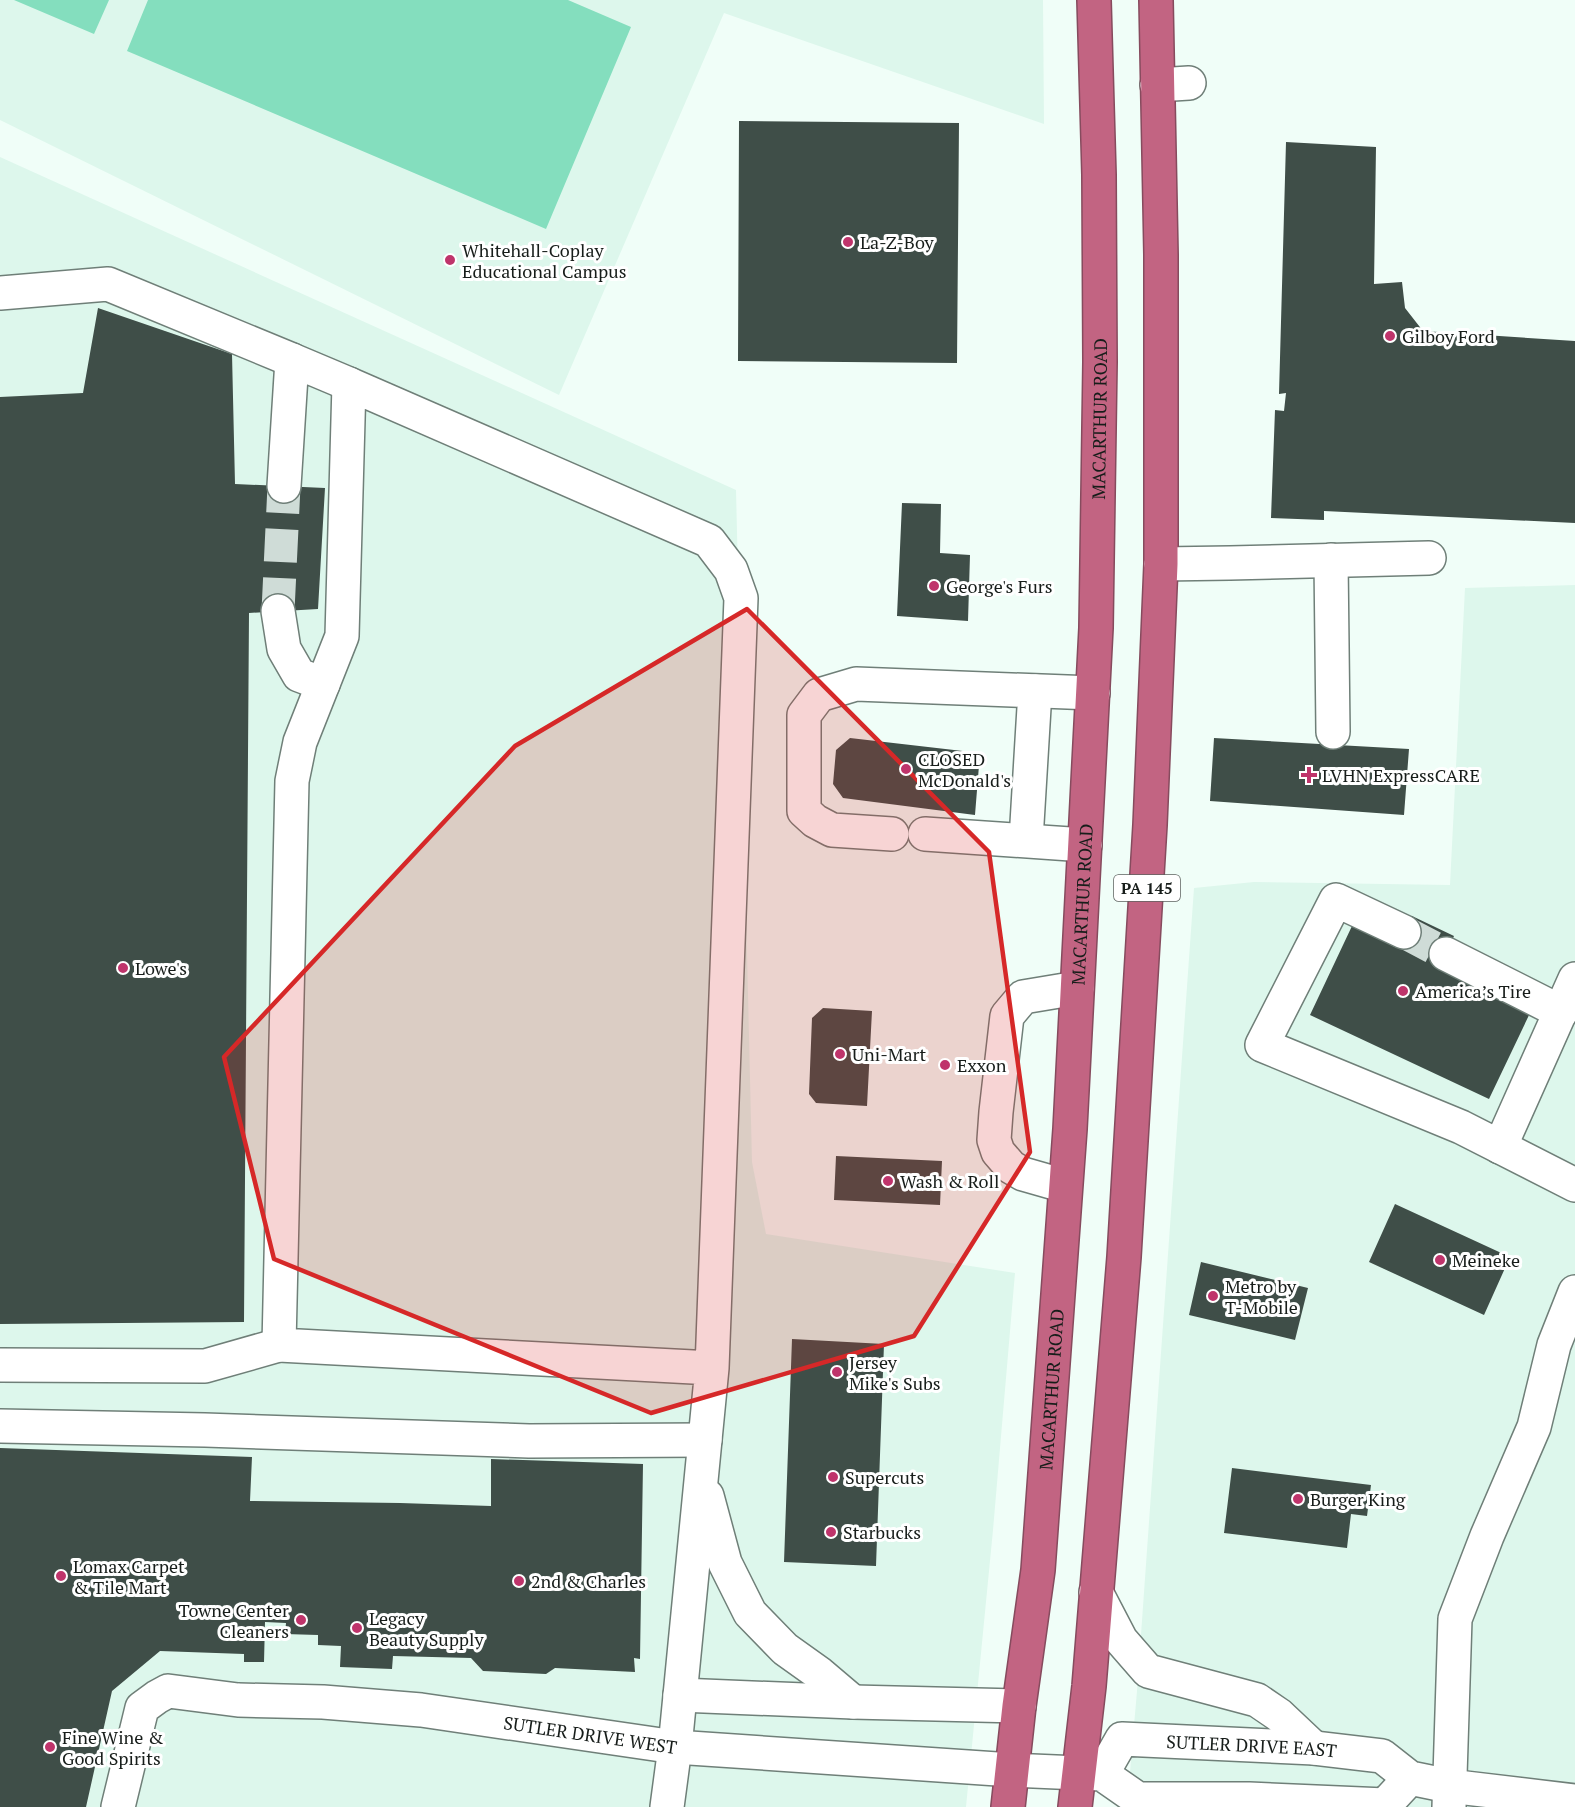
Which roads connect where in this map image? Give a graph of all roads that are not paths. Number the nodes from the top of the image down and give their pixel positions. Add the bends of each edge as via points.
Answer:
1 (1094, 0) edge
2 (1156, 0) edge
3 (0, 293) edge
4 (292, 360) junction
5 (349, 384) junction
6 (284, 486) tunnel mouth
7 (1429, 558) dead end
8 (1331, 561) junction
9 (1161, 564) junction
10 (278, 611) tunnel mouth
11 (323, 684) junction
12 (1035, 691) junction
13 (1093, 693) junction
14 (1333, 732) dead end
15 (892, 834) dead end
16 (925, 834) dead end
17 (1026, 840) junction
18 (1085, 845) junction
19 (1404, 932) tunnel mouth
20 (1446, 954) tunnel mouth
21 (1575, 979) edge
22 (1077, 988) junction
23 (1562, 1012) junction
24 (1500, 1147) junction
25 (1575, 1185) edge
26 (1065, 1186) junction
27 (1575, 1292) edge
28 (279, 1345) junction
29 (0, 1365) edge
30 (712, 1368) junction
31 (0, 1426) edge
32 (705, 1440) junction
33 (702, 1473) junction
34 (1096, 1592) junction
35 (680, 1695) junction
36 (853, 1702) junction
37 (1019, 1706) junction
38 (675, 1747) junction
39 (1314, 1748) junction
40 (1012, 1770) junction
41 (1090, 1773) junction
42 (1410, 1778) junction
43 (1449, 1796) edge
44 (1575, 1801) edge
45 (118, 1807) edge
46 (667, 1807) edge
47 (1008, 1807) edge
48 (1075, 1807) edge

1 - 13 highway, MACARTHUR ROAD via 1100,362
2 - 9 highway, PA 145 via 1173,84 1161,266
3 - 4 lane via 108,284
4 - 5 lane
4 - 6 lane
5 - 11 lane via 342,636
5 - 30 lane via 709,542 731,570 741,598
7 - 8 lane
8 - 9 lane
8 - 14 lane
9 - 34 highway, PA 145 via 1148,871 1129,1175
10 - 11 lane via 284,649 299,675
11 - 28 lane via 300,742 292,781
12 - 13 lane
12 - 15 lane via 856,684 819,695 804,715 804,811 832,830
12 - 17 lane
13 - 18 highway, MACARTHUR ROAD
16 - 17 lane
17 - 18 lane
18 - 22 highway, MACARTHUR ROAD
19 - 24 lane via 1336,900 1262,1046 1461,1126
20 - 23 lane
21 - 23 lane
22 - 26 highway, MACARTHUR ROAD
22 - 26 lane via 1023,998 1007,1016 995,1122 994,1140 1011,1167
23 - 24 lane
24 - 25 lane
26 - 37 highway, MACARTHUR ROAD via 1038,1570
27 - 43 lane via 1554,1345 1534,1427 1455,1619
28 - 29 lane via 205,1366
28 - 30 lane
30 - 32 lane
31 - 32 lane via 529,1441
32 - 33 lane
33 - 35 lane
33 - 36 lane via 725,1563 750,1612 785,1649
34 - 39 lane via 1121,1640 1148,1671 1257,1700
34 - 41 highway, PA 145 via 1089,1686
35 - 36 lane
35 - 38 lane
36 - 37 lane
37 - 40 highway, MACARTHUR ROAD
38 - 40 lane, SUTLER DRIVE WEST
38 - 45 lane, SUTLER DRIVE WEST via 421,1710 238,1700 168,1691 142,1708
38 - 46 lane
39 - 41 lane, SUTLER DRIVE EAST via 1122,1739
39 - 42 lane, SUTLER DRIVE EAST via 1382,1756
40 - 41 lane
40 - 47 highway, MACARTHUR ROAD
41 - 42 lane via 1138,1798 1385,1805
41 - 48 highway, PA 145
42 - 43 lane, SUTLER DRIVE EAST
43 - 44 lane, SUTLER DRIVE EAST

